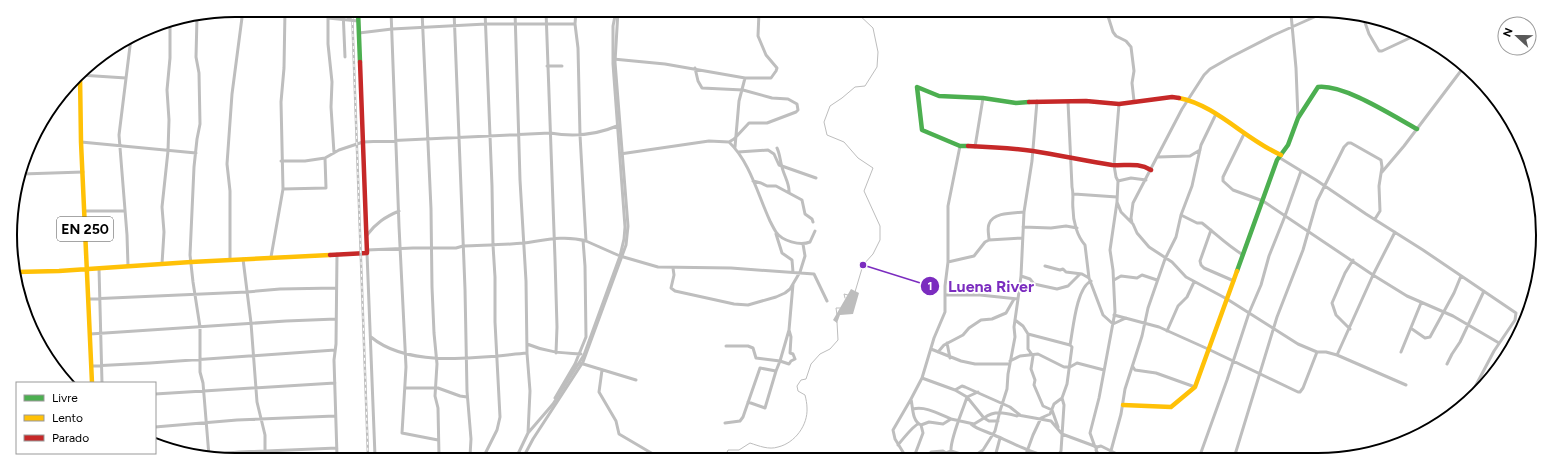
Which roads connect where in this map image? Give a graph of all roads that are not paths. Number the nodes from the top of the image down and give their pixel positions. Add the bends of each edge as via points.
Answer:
1 (242, 17) edge
2 (285, 17) edge
3 (348, 17) edge
4 (359, 17) edge
5 (392, 17) edge
6 (422, 17) edge
7 (454, 17) edge
8 (486, 17) edge
9 (515, 17) edge
10 (546, 17) edge
11 (576, 17) edge
12 (615, 17) edge
13 (759, 17) edge
14 (1108, 17) edge
15 (1291, 17) edge
16 (1315, 17) edge
17 (328, 18) joint
18 (344, 19) junction
19 (198, 20) edge
20 (351, 20) junction
21 (359, 21) junction
22 (1365, 22) edge
23 (486, 24) junction
24 (575, 24) junction
25 (516, 25) junction
26 (545, 25) junction
27 (170, 27) edge
28 (454, 27) junction
29 (423, 28) junction
30 (1292, 28) junction
31 (392, 29) junction
32 (359, 33) junction
33 (1410, 38) edge
34 (130, 44) edge
35 (345, 57) dead end
36 (613, 59) junction
37 (547, 66) junction
38 (562, 66) dead end
39 (695, 68) junction
40 (1461, 70) edge
41 (87, 75) edge
42 (126, 78) junction
43 (745, 78) junction
44 (80, 82) edge
45 (743, 90) junction
46 (983, 98) junction
47 (1188, 100) junction
48 (1134, 101) junction
49 (1037, 102) junction
50 (1068, 102) junction
51 (1119, 104) junction
52 (1216, 114) junction
53 (1298, 118) junction
54 (617, 126) junction
55 (1417, 129) junction
56 (550, 133) junction
57 (1244, 134) junction
58 (519, 135) junction
59 (580, 135) junction
60 (459, 136) junction
61 (490, 136) junction
62 (427, 138) junction
63 (734, 139) junction
64 (396, 141) junction
65 (81, 142) junction
66 (363, 142) junction
67 (729, 142) junction
68 (960, 146) junction
69 (975, 146) junction
70 (119, 147) junction
71 (735, 147) junction
72 (777, 148) dead end
73 (1200, 150) junction
74 (168, 151) junction
75 (1032, 151) junction
76 (738, 152) junction
77 (196, 153) junction
78 (334, 153) junction
79 (620, 154) junction
80 (1190, 156) junction
81 (1158, 157) junction
82 (325, 158) junction
83 (1071, 158) junction
84 (1279, 158) junction
85 (281, 161) junction
86 (1114, 164) junction
87 (1154, 164) junction
88 (1197, 164) junction
89 (781, 166) junction
90 (1146, 167) junction
91 (1151, 170) junction
92 (1301, 171) junction
93 (83, 172) junction
94 (1382, 172) junction
95 (26, 174) edge
96 (816, 178) dead end
97 (1146, 180) junction
98 (753, 181) junction
99 (1118, 181) junction
100 (1324, 185) junction
101 (282, 189) junction
102 (790, 193) junction
103 (1074, 194) junction
104 (1117, 197) junction
105 (1263, 201) junction
106 (1117, 202) junction
107 (399, 210) junction
108 (84, 211) junction
109 (124, 211) junction
110 (1024, 212) junction
111 (1181, 215) junction
112 (1285, 216) junction
113 (1375, 219) junction
114 (813, 222) dead end
115 (1133, 224) junction
116 (1023, 227) junction
117 (1076, 228) junction
118 (1211, 230) junction
119 (815, 231) dead end
120 (1308, 231) junction
121 (776, 232) junction
122 (1394, 232) junction
123 (367, 235) junction
124 (554, 238) junction
125 (1022, 238) junction
126 (584, 240) junction
127 (989, 240) junction
128 (524, 243) junction
129 (803, 244) junction
130 (493, 245) junction
131 (462, 246) junction
132 (400, 249) junction
133 (431, 249) junction
134 (367, 252) junction
135 (337, 254) junction
136 (1243, 255) junction
137 (620, 256) junction
138 (271, 257) junction
139 (243, 259) junction
140 (1165, 259) junction
141 (230, 260) junction
142 (1353, 260) junction
143 (191, 262) junction
144 (948, 262) junction
145 (162, 264) junction
146 (128, 266) junction
147 (1045, 266) dead end
148 (87, 268) junction
149 (99, 268) junction
150 (673, 268) junction
151 (1087, 269) junction
152 (20, 272) edge
153 (793, 272) junction
154 (800, 272) junction
155 (1081, 274) junction
156 (1373, 275) junction
157 (1021, 276) junction
158 (1461, 276) junction
159 (1090, 280) junction
160 (1114, 280) junction
161 (1158, 280) junction
162 (793, 282) junction
163 (1194, 282) junction
164 (1234, 282) junction
165 (336, 288) junction
166 (247, 292) junction
167 (1484, 292) junction
168 (195, 295) junction
169 (944, 295) junction
170 (89, 299) junction
171 (100, 299) junction
172 (1016, 299) junction
173 (1227, 299) junction
174 (827, 301) dead end
175 (1421, 303) junction
176 (1249, 313) junction
177 (1443, 313) junction
178 (1114, 315) junction
179 (1126, 318) junction
180 (336, 319) junction
181 (1015, 320) junction
182 (251, 323) junction
183 (1145, 323) junction
184 (1113, 324) junction
185 (1467, 325) junction
186 (200, 327) junction
187 (1273, 329) junction
188 (1350, 329) junction
189 (1412, 329) junction
190 (789, 330) junction
191 (1167, 331) junction
192 (90, 334) junction
193 (100, 334) junction
194 (1028, 334) junction
195 (371, 337) junction
196 (947, 343) junction
197 (1499, 343) junction
198 (528, 344) junction
199 (1070, 345) junction
200 (726, 346) dead end
201 (931, 349) junction
202 (1208, 349) junction
203 (335, 350) junction
204 (938, 352) junction
205 (1317, 352) junction
206 (1401, 352) dead end
207 (406, 353) junction
208 (527, 353) junction
209 (556, 353) junction
210 (580, 353) junction
211 (497, 355) junction
212 (584, 355) junction
213 (1033, 355) junction
214 (1337, 355) junction
215 (254, 356) junction
216 (466, 358) junction
217 (950, 358) junction
218 (437, 359) junction
219 (200, 360) junction
220 (1233, 360) junction
221 (780, 361) junction
222 (580, 363) junction
223 (1010, 363) junction
224 (1447, 364) dead end
225 (92, 366) junction
226 (102, 366) junction
227 (1070, 367) junction
228 (1133, 367) junction
229 (602, 370) junction
230 (1104, 370) junction
231 (776, 372) junction
232 (1259, 373) junction
233 (922, 378) junction
234 (636, 380) dead end
235 (92, 382) edge
236 (102, 382) edge
237 (335, 384) junction
238 (1406, 385) dead end
239 (1476, 385) edge
240 (1195, 387) junction
241 (256, 388) junction
242 (405, 388) junction
243 (435, 388) junction
244 (955, 390) junction
245 (204, 391) junction
246 (978, 392) junction
247 (156, 394) edge
248 (468, 396) junction
249 (967, 397) junction
250 (1062, 398) junction
251 (911, 399) junction
252 (748, 402) junction
253 (1003, 403) junction
254 (553, 404) junction
255 (1123, 405) junction
256 (913, 409) junction
257 (1052, 410) junction
258 (1000, 412) junction
259 (1020, 415) junction
260 (336, 416) junction
261 (984, 418) junction
262 (1041, 418) junction
263 (951, 419) junction
264 (262, 420) junction
265 (959, 420) junction
266 (998, 421) junction
267 (206, 423) junction
268 (725, 423) dead end
269 (972, 424) junction
270 (919, 425) junction
271 (156, 427) edge
272 (1058, 428) junction
273 (528, 433) junction
274 (1062, 434) junction
275 (994, 435) junction
276 (1000, 438) junction
277 (438, 440) junction
278 (898, 445) junction
279 (1096, 447) junction
280 (337, 448) junction
281 (1027, 450) junction
282 (209, 451) edge
283 (265, 451) junction
284 (951, 451) junction
285 (1111, 451) junction
286 (931, 452) dead end
287 (237, 453) edge
288 (337, 453) edge
289 (375, 453) edge
290 (438, 453) edge
291 (470, 453) edge
292 (486, 453) edge
293 (518, 453) edge
294 (651, 453) edge
295 (903, 453) edge
296 (916, 453) edge
297 (957, 453) edge
298 (979, 453) edge
299 (996, 453) edge
300 (1026, 453) edge
301 (1037, 453) edge
302 (1060, 453) edge
303 (1098, 453) edge
304 (1115, 453) edge
305 (1201, 453) edge
306 (1235, 453) edge

1 - 141 street via 232,94 227,164 230,191
2 - 85 street
3 - 20 street
4 - 21 street
5 - 31 street
6 - 29 street
7 - 28 street
8 - 23 street
9 - 25 street
10 - 26 street
11 - 24 street
12 - 36 street
13 - 43 street via 758,36 766,55 776,65 776,71 771,78
14 - 48 street via 1116,36 1131,47
15 - 30 street
16 - 30 street
17 - 18 street
17 - 78 street
18 - 20 street
18 - 35 street
19 - 77 street via 196,57 200,124
20 - 21 street
21 - 32 street
22 - 33 street via 1379,51
23 - 25 street
23 - 28 street
23 - 61 street
24 - 26 street
24 - 59 street
25 - 26 street
25 - 58 street
26 - 37 street
27 - 74 street
28 - 29 street
28 - 60 street
29 - 31 street
29 - 62 street
30 - 47 street via 1210,69
30 - 53 street
31 - 32 street
31 - 64 street
32 - 66 street
34 - 42 street
36 - 39 street
36 - 54 street
37 - 38 street
37 - 56 street
39 - 43 street
39 - 45 street via 702,88
40 - 55 street
41 - 42 street
42 - 70 street
43 - 45 street
44 - 65 street, EN 250
45 - 63 street
45 - 63 street via 772,98 788,99 797,104 798,110 767,123 748,124
46 - 49 street via 1016,103
46 - 68 street via 939,96 916,87 922,130
46 - 69 street
47 - 48 street via 1168,97
47 - 52 street
47 - 81 street
48 - 51 street
49 - 50 street
49 - 75 street
50 - 51 street
50 - 83 street
51 - 86 street
52 - 57 street
52 - 73 street
53 - 55 street via 1318,87 1326,85 1346,92
53 - 84 street via 1288,144
54 - 59 street
54 - 79 street
55 - 94 street
56 - 58 street
56 - 59 street
56 - 124 street
57 - 84 street
57 - 105 street via 1222,181 1233,190
58 - 61 street
58 - 128 street
59 - 126 street
60 - 61 street
60 - 62 street
60 - 131 street
61 - 130 street
62 - 64 street
62 - 133 street
63 - 67 street
63 - 71 street
64 - 66 street
64 - 107 street
65 - 70 street
65 - 93 street, EN 250
66 - 78 street
66 - 123 street
67 - 71 street
67 - 79 street via 709,142
68 - 69 street
68 - 144 street via 948,206
69 - 75 street
70 - 74 street
70 - 109 street
71 - 76 street
72 - 89 street
73 - 80 street
73 - 88 street
74 - 77 street
74 - 145 street via 162,207
75 - 83 street
75 - 110 street
76 - 89 street via 768,150 774,154
76 - 98 street
77 - 143 street
78 - 82 street
79 - 137 street via 625,226
80 - 81 street
80 - 88 street
81 - 87 street
82 - 85 street
82 - 101 street via 326,188
83 - 86 street
83 - 103 street
84 - 92 street
84 - 105 street
85 - 101 street
86 - 90 street
86 - 99 street
87 - 90 street
87 - 91 street
88 - 111 street
89 - 96 street
89 - 102 street
90 - 91 street
91 - 97 street
92 - 100 street
92 - 112 street
93 - 95 street
93 - 108 street, EN 250
94 - 100 street via 1381,160 1348,143
94 - 113 street via 1379,186 1380,211
97 - 99 street via 1132,178
97 - 115 street via 1133,203
98 - 102 street via 776,186
98 - 121 street
99 - 104 street
100 - 113 street
100 - 120 street
101 - 138 street
102 - 114 street via 802,200 805,214
103 - 104 street
103 - 117 street via 1072,208
104 - 106 street
105 - 112 street
105 - 136 street
106 - 115 street
106 - 160 street via 1110,250
107 - 123 street via 381,220
107 - 132 street
108 - 109 street
108 - 148 street, EN 250
109 - 146 street
110 - 116 street
110 - 127 street via 1004,213 991,220 988,226
111 - 118 street via 1198,224 1202,223
111 - 140 street via 1176,236
112 - 120 street
112 - 176 street
113 - 122 street
115 - 140 street via 1148,247
116 - 117 street
116 - 125 street
117 - 151 street via 1085,245
118 - 136 street
118 - 164 street via 1200,261 1201,265
119 - 129 street via 810,242
120 - 142 street
120 - 187 street
121 - 129 street via 783,239
121 - 153 street via 782,253 792,260
122 - 156 street
122 - 158 street
123 - 134 street
124 - 126 street
124 - 128 street
124 - 209 street
125 - 127 street
125 - 157 street
126 - 137 street
126 - 210 street via 587,329
127 - 144 street via 984,242 974,256
128 - 130 street
128 - 198 street
129 - 154 street via 805,256
130 - 131 street
130 - 211 street
131 - 133 street
131 - 216 street
132 - 133 street
132 - 134 street
132 - 207 street
133 - 218 street
134 - 135 street
134 - 195 street
135 - 138 street
135 - 165 street
136 - 164 street
137 - 150 street via 653,266
137 - 212 street
138 - 139 street
139 - 141 street
139 - 166 street
140 - 161 street
140 - 163 street
141 - 143 street
142 - 156 street
142 - 188 street via 1332,303 1336,314
143 - 145 street
143 - 168 street
144 - 169 street
145 - 146 street
146 - 149 street
147 - 155 street
148 - 149 street
148 - 152 street
148 - 170 street, EN 250
149 - 171 street
150 - 153 street
150 - 162 street via 671,288 675,291 734,304 748,304 776,297 785,293
151 - 155 street
151 - 159 street
153 - 154 street
154 - 162 street
154 - 174 street via 814,274
155 - 157 street via 1069,285 1057,289 1034,284 1030,279
155 - 159 street
156 - 175 street
156 - 188 street
157 - 172 street
158 - 167 street
158 - 177 street
159 - 184 street via 1104,315
159 - 199 street via 1076,309
160 - 161 street via 1121,276 1137,278 1142,275
160 - 178 street
161 - 183 street
162 - 190 street
163 - 173 street
163 - 191 street via 1178,306
164 - 173 street
165 - 166 street
165 - 180 street
166 - 168 street
166 - 182 street
167 - 185 street
167 - 197 street via 1517,315
168 - 171 street
168 - 186 street
169 - 172 street
169 - 201 street via 945,312
170 - 171 street
170 - 192 street, EN 250
171 - 193 street
172 - 181 street
172 - 196 street via 1006,313 992,319 982,319 964,335
173 - 176 street
173 - 202 street via 1212,345
175 - 177 street
175 - 189 street
176 - 187 street
176 - 220 street
177 - 185 street
177 - 189 street via 1428,338
178 - 179 street
178 - 184 street
179 - 183 street
179 - 184 street
180 - 182 street
180 - 203 street
181 - 194 street
181 - 223 street
182 - 186 street
182 - 215 street
183 - 191 street
183 - 228 street
184 - 230 street
185 - 197 street
185 - 224 street
186 - 193 street
186 - 219 street
187 - 205 street
187 - 232 street
188 - 214 street
189 - 206 street
190 - 221 street
190 - 221 street via 790,353 795,360 789,364
191 - 202 street
192 - 193 street
192 - 225 street, EN 250
193 - 226 street
194 - 199 street
194 - 213 street via 1028,349
195 - 207 street via 384,346
195 - 289 street
196 - 204 street
196 - 217 street
197 - 239 street
198 - 208 street
198 - 209 street
199 - 227 street
200 - 221 street via 748,346 753,348 756,358
201 - 204 street
201 - 233 street
202 - 220 street
202 - 240 street
203 - 215 street
203 - 237 street
204 - 217 street
205 - 214 street
205 - 232 street via 1300,392
207 - 218 street
207 - 242 street
208 - 211 street
208 - 273 street via 530,391
209 - 210 street
210 - 212 street
210 - 254 street
211 - 216 street
211 - 292 street via 500,417 497,430
212 - 222 street
213 - 223 street via 1017,356
213 - 227 street via 1039,354 1060,365
213 - 257 street via 1031,369 1034,385 1043,406
214 - 238 street
215 - 219 street
215 - 241 street
216 - 218 street
216 - 248 street
217 - 223 street via 974,364
218 - 243 street
219 - 226 street
219 - 245 street
220 - 232 street
220 - 305 street
221 - 231 street
222 - 229 street
222 - 254 street
223 - 253 street
225 - 226 street
225 - 235 street, EN 250
226 - 236 street
227 - 230 street via 1078,363
227 - 250 street
228 - 240 street via 1135,370 1156,373
228 - 255 street
229 - 234 street
229 - 294 street via 599,392 615,420 619,434
230 - 279 street via 1100,398 1090,433
231 - 252 street via 760,368
231 - 252 street via 765,408
232 - 306 street
233 - 244 street
233 - 251 street
237 - 241 street
237 - 260 street
240 - 255 street via 1171,407
241 - 245 street
241 - 264 street
242 - 243 street
242 - 277 street via 403,434
243 - 248 street
243 - 277 street
244 - 246 street via 964,386
244 - 249 street
245 - 247 street
245 - 267 street
246 - 249 street
246 - 253 street
248 - 291 street
249 - 261 street
249 - 265 street
250 - 257 street via 1054,404
250 - 274 street
251 - 256 street
251 - 278 street via 893,430
252 - 268 street via 740,421
253 - 258 street
253 - 259 street
254 - 273 street
255 - 285 street
256 - 263 street via 930,410
256 - 270 street
257 - 262 street via 1050,414
257 - 272 street
258 - 259 street
258 - 261 street
258 - 266 street
259 - 262 street
260 - 264 street
260 - 280 street
261 - 266 street
261 - 269 street
262 - 272 street via 1052,422
262 - 281 street
263 - 265 street
263 - 270 street via 940,424 929,422
264 - 267 street
264 - 283 street
265 - 269 street
265 - 284 street
266 - 275 street
267 - 271 street
267 - 282 street
269 - 275 street
270 - 278 street via 915,426
270 - 296 street via 923,433
272 - 274 street
273 - 293 street
274 - 279 street
274 - 302 street
275 - 276 street
275 - 298 street
276 - 281 street
276 - 299 street
277 - 290 street
278 - 295 street
279 - 285 street via 1101,446
279 - 303 street
280 - 283 street
280 - 288 street
281 - 300 street
281 - 301 street
283 - 287 street
284 - 286 street
284 - 297 street
285 - 304 street

